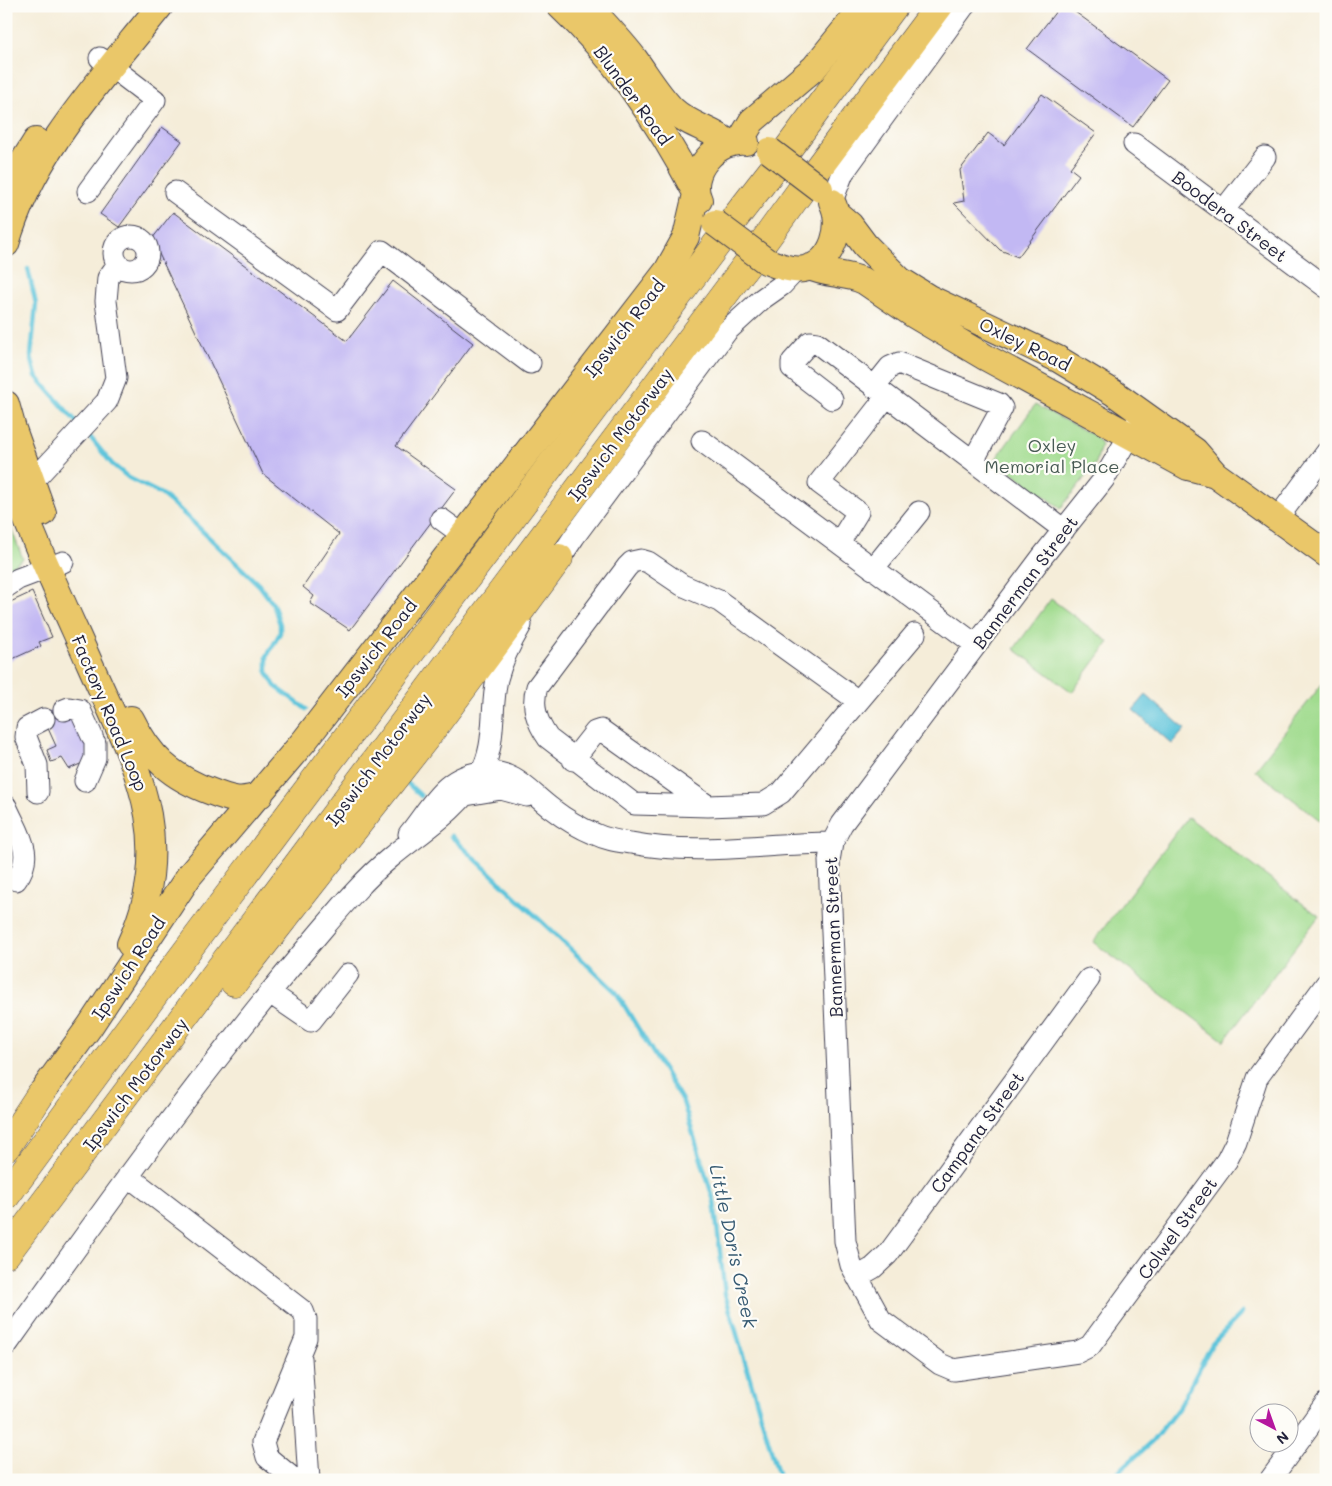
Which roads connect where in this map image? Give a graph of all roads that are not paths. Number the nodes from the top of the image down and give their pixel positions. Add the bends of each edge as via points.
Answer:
1 (138, 6) edge
2 (160, 6) edge
3 (560, 6) edge
4 (588, 6) edge
5 (864, 6) edge
6 (894, 6) edge
7 (939, 6) edge
8 (964, 6) edge
9 (106, 62) junction
10 (734, 142) junction
11 (1134, 144) dead end
12 (777, 156) junction
13 (1264, 157) dead end
14 (6, 189) edge
15 (88, 191) dead end
16 (175, 192) dead end
17 (696, 193) junction
18 (821, 193) junction
19 (1223, 211) junction
20 (723, 228) junction
21 (6, 244) edge
22 (760, 255) junction
23 (118, 264) junction
24 (803, 268) junction
25 (1326, 286) edge
26 (530, 362) dead end
27 (880, 391) junction
28 (832, 399) dead end
29 (6, 404) edge
30 (1136, 424) junction
31 (68, 441) junction
32 (702, 441) dead end
33 (1326, 453) edge
34 (973, 461) junction
35 (16, 469) edge
36 (919, 512) dead end
37 (441, 519) dead end
38 (1277, 519) junction
39 (1064, 530) junction
40 (463, 535) junction
41 (838, 543) junction
42 (1326, 554) edge
43 (558, 558) junction
44 (55, 565) junction
45 (873, 569) junction
46 (6, 587) edge
47 (915, 634) dead end
48 (976, 645) junction
49 (858, 701) junction
50 (64, 710) dead end
51 (38, 722) dead end
52 (573, 760) junction
53 (481, 772) junction
54 (85, 781) dead end
55 (38, 792) dead end
56 (260, 795) junction
57 (466, 795) junction
58 (543, 802) junction
59 (6, 806) edge
60 (708, 806) junction
61 (832, 843) junction
62 (388, 859) junction
63 (16, 880) dead end
64 (348, 974) dead end
65 (1089, 979) dead end
66 (1326, 984) edge
67 (270, 993) junction
68 (40, 1095) junction
69 (6, 1148) edge
70 (128, 1176) junction
71 (6, 1196) edge
72 (6, 1254) edge
73 (6, 1261) edge
74 (857, 1277) junction
75 (6, 1346) edge
76 (300, 1356) junction
77 (950, 1369) joint
78 (1326, 1403) edge
79 (295, 1480) edge
80 (309, 1480) edge
81 (1270, 1480) edge

1 - 9 main road
2 - 9 main road
3 - 17 main road, Blunder Road via 634,90 677,155
4 - 10 main road, Blunder Road via 634,58 675,112 695,126
5 - 10 main road via 814,68 752,121
6 - 12 highway, Ipswich Motorway
7 - 18 highway, Ipswich Motorway
8 - 18 street via 843,173
9 - 14 main road via 28,151
9 - 15 street via 155,100
9 - 21 main road via 40,164 16,213
10 - 12 main road, Blunder Road
10 - 17 main road, Ipswich Road via 709,156 703,164
11 - 19 street, Boodera Street
12 - 18 main road, Oxley Road, bridge
12 - 20 highway, Ipswich Motorway
13 - 19 street
16 - 26 street via 338,310 382,251
17 - 20 main road, Blunder Road via 704,211
17 - 40 main road, Ipswich Road via 686,237 667,271
18 - 22 highway, Ipswich Motorway
18 - 24 main road via 838,227 832,246 818,263
18 - 30 main road, Oxley Road via 871,252 900,280 929,298 1058,359 1106,388
19 - 25 street, Boodera Street
20 - 22 main road, Blunder Road, bridge
20 - 71 highway, Ipswich Motorway
22 - 24 main road, Oxley Road
22 - 72 highway, Ipswich Motorway
23 - 23 street via 133,270 156,259 142,240 131,236 117,244 115,260
23 - 31 street via 108,278 106,301 116,378 107,401
24 - 30 main road, Oxley Road via 864,281 985,357
24 - 43 street via 762,299 728,331
27 - 28 street via 817,343 810,342 791,365
27 - 34 street
27 - 34 street via 890,367 899,363 999,404 1002,408
27 - 41 street via 819,483 858,512
29 - 35 main road, Factory Road Loop
30 - 38 main road, Oxley Road via 1195,451 1215,474
30 - 39 street, Bannerman Street via 1109,472
31 - 35 street
31 - 35 street
32 - 41 street
33 - 38 street
34 - 39 street
35 - 44 main road, Factory Road Loop
36 - 45 street
37 - 40 street
38 - 42 main road, Oxley Road
39 - 48 street, Bannerman Street
40 - 56 main road, Ipswich Road
41 - 45 street
43 - 53 street via 501,666 491,743
43 - 73 highway via 431,731 30,1245
44 - 46 street
44 - 56 main road, Factory Road Loop via 136,729 158,761 182,780 232,800 249,800
44 - 68 main road, Factory Road Loop via 134,762 148,808 152,848 145,903 131,943
45 - 48 street
47 - 49 street
48 - 61 street, Bannerman Street via 842,824
49 - 52 street via 719,600 682,586 641,560 627,567 537,687 534,697 540,726 548,738
49 - 60 street via 782,793 772,800 754,806
50 - 54 street via 80,710 94,740 95,758
51 - 55 street via 47,762 47,778
52 - 60 street via 634,804
52 - 60 street via 595,732 601,730
53 - 57 street
53 - 58 street via 503,774 518,780
53 - 62 street via 466,775 442,790
56 - 68 main road, Ipswich Road via 189,876 90,1026
57 - 58 street via 501,789
57 - 62 street
58 - 61 street via 596,835 656,848 687,850
59 - 63 street via 27,859
61 - 74 street, Bannerman Street via 829,861 842,1209 847,1254
62 - 67 street via 348,900
64 - 67 street via 311,1021
65 - 74 street, Campana Street via 888,1254
66 - 77 street, Colwel Street via 1257,1078 1227,1160 1090,1346 1078,1352
67 - 70 street
68 - 69 highway
70 - 75 street
70 - 76 street via 298,1306 307,1328
74 - 77 street, Bannerman Street via 881,1320
76 - 79 street via 263,1442 267,1456
76 - 80 street
78 - 81 street

